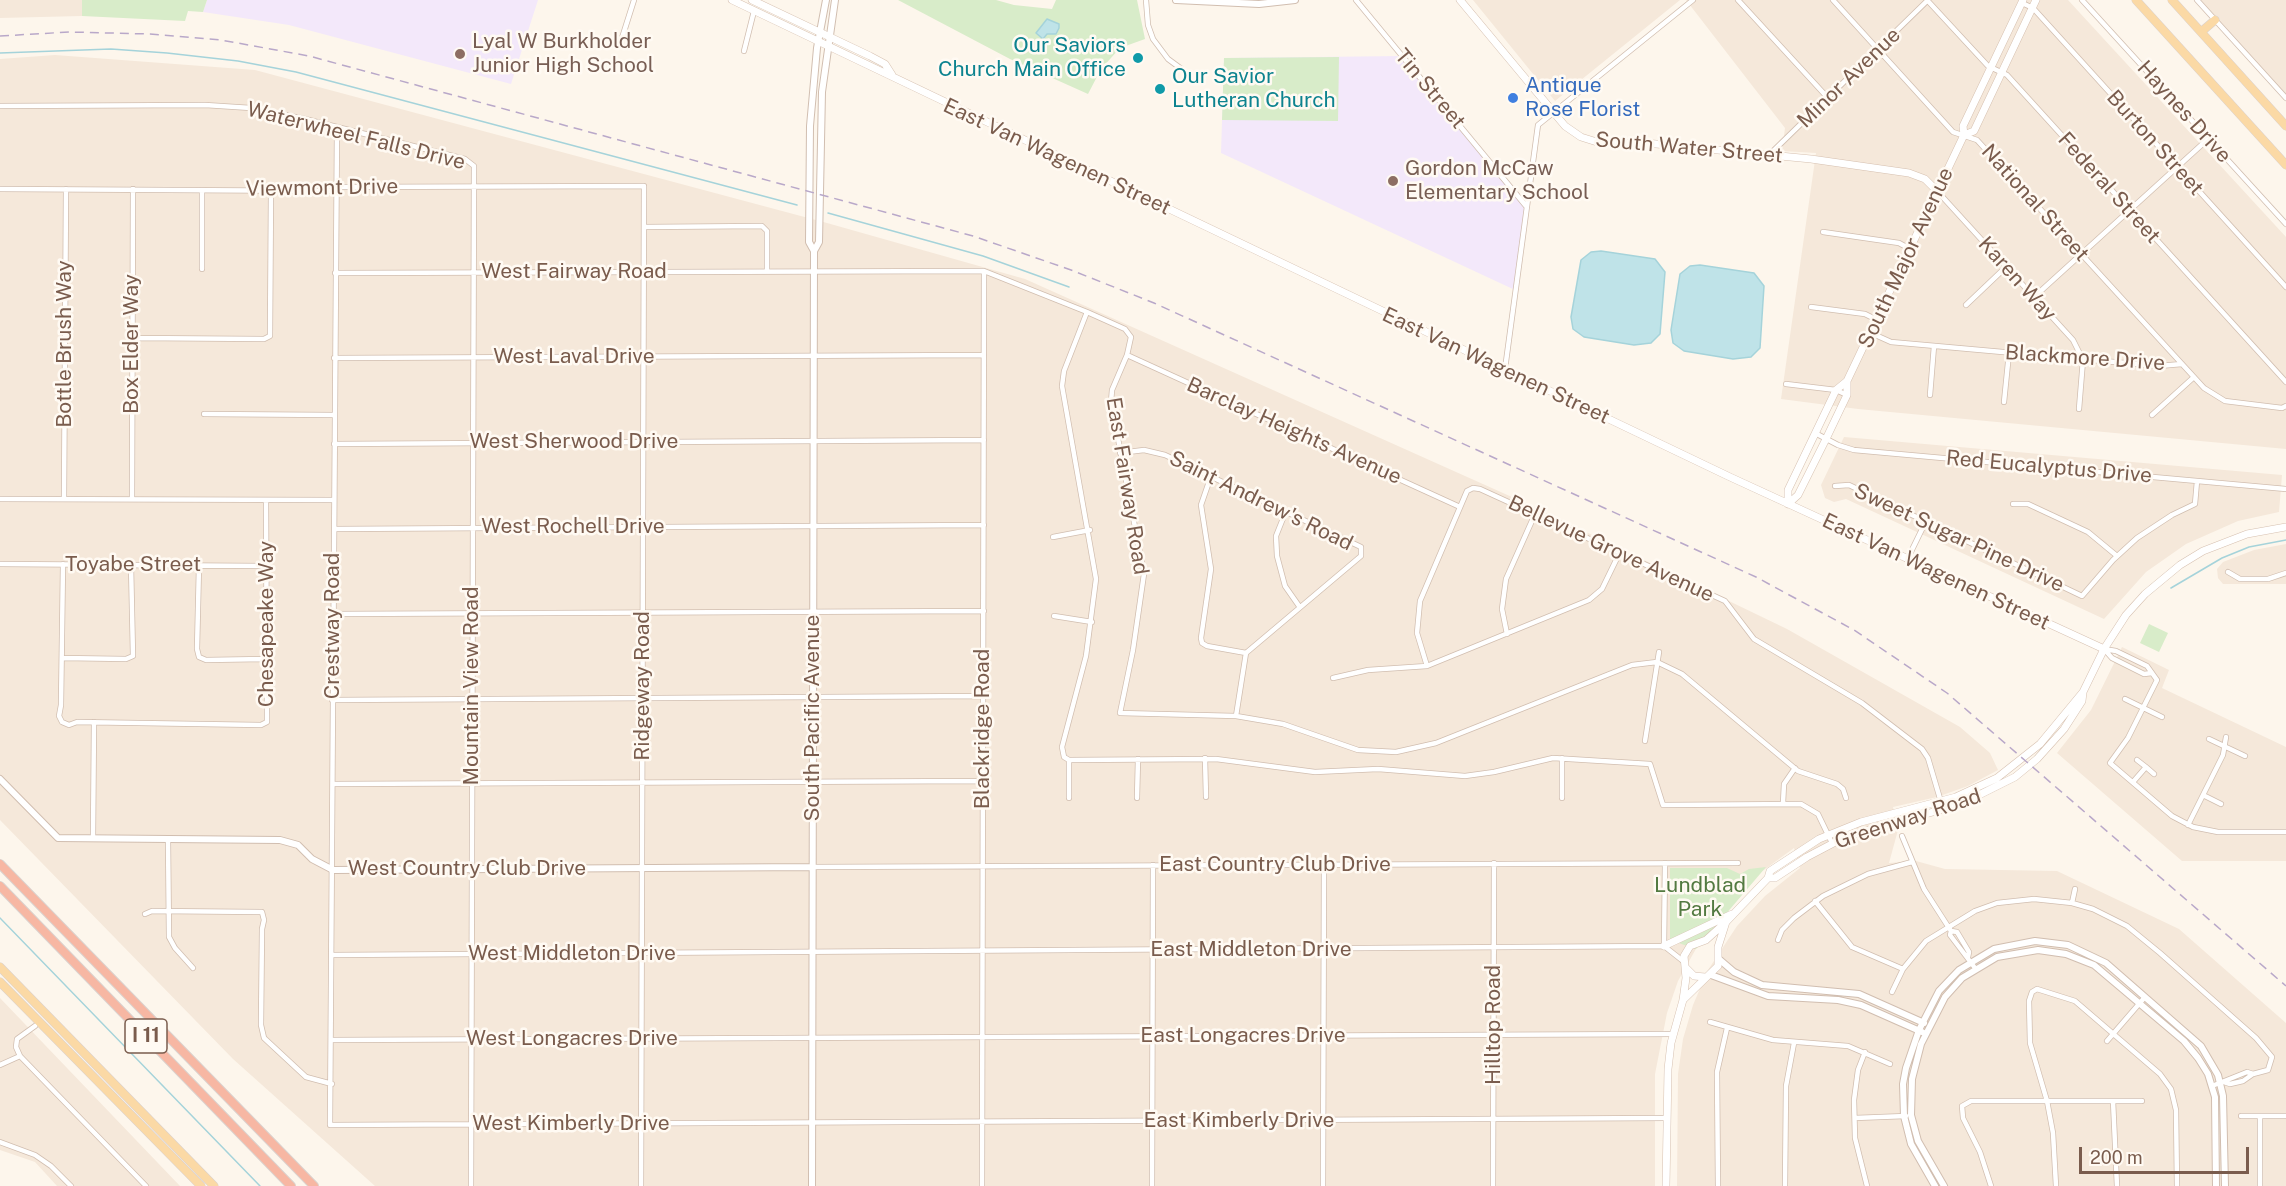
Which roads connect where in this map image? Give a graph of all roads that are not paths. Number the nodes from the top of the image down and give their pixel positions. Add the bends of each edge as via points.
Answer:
1 (634, 0) edge
2 (732, 0) edge
3 (826, 0) edge
4 (835, 0) edge
5 (1146, 0) edge
6 (1176, 0) edge
7 (1295, 0) edge
8 (1356, 0) edge
9 (1460, 0) edge
10 (1693, 0) edge
11 (1738, 0) edge
12 (1833, 0) edge
13 (1928, 0) edge
14 (2036, 0) edge
15 (2082, 0) edge
16 (2136, 0) edge
17 (2172, 0) edge
18 (2197, 0) edge
19 (754, 1) edge
20 (2023, 1) edge
21 (2032, 8) junction
22 (754, 10) junction
23 (2215, 20) junction
24 (2201, 32) junction
25 (824, 34) junction
26 (622, 38) dead end
27 (822, 43) junction
28 (1878, 49) junction
29 (744, 51) dead end
30 (1991, 68) junction
31 (1183, 70) dead end
32 (2001, 74) junction
33 (892, 75) junction
34 (1828, 98) junction
35 (2286, 98) edge
36 (0, 106) edge
37 (1553, 112) junction
38 (2286, 126) edge
39 (337, 127) junction
40 (1964, 135) junction
41 (2208, 139) junction
42 (1769, 155) junction
43 (2284, 159) edge
44 (2176, 167) junction
45 (644, 186) joint
46 (474, 187) junction
47 (0, 189) edge
48 (66, 189) junction
49 (133, 189) junction
50 (202, 190) junction
51 (271, 190) junction
52 (336, 190) junction
53 (1938, 192) junction
54 (1526, 206) junction
55 (2129, 211) junction
56 (2286, 224) edge
57 (644, 227) junction
58 (1823, 232) dead end
59 (1910, 249) junction
60 (2081, 254) junction
61 (2007, 267) junction
62 (202, 269) dead end
63 (767, 271) junction
64 (814, 271) junction
65 (644, 272) junction
66 (984, 272) junction
67 (335, 273) junction
68 (473, 273) junction
69 (2286, 287) edge
70 (2033, 298) junction
71 (1966, 305) dead end
72 (1811, 306) dead end
73 (1087, 312) junction
74 (1877, 320) junction
75 (1871, 333) junction
76 (133, 338) junction
77 (1934, 346) junction
78 (2008, 353) junction
79 (984, 355) junction
80 (1127, 355) junction
81 (814, 356) junction
82 (644, 357) junction
83 (334, 358) junction
84 (473, 358) junction
85 (2083, 360) junction
86 (2182, 364) junction
87 (1505, 369) junction
88 (2194, 377) junction
89 (1847, 381) junction
90 (2286, 382) edge
91 (1786, 384) dead end
92 (1836, 390) junction
93 (1847, 394) junction
94 (1930, 395) dead end
95 (2004, 402) dead end
96 (2286, 406) edge
97 (2079, 409) dead end
98 (204, 414) dead end
99 (334, 415) junction
100 (2152, 415) dead end
101 (1815, 433) junction
102 (1826, 439) junction
103 (984, 440) junction
104 (814, 441) junction
105 (643, 442) junction
106 (473, 443) junction
107 (334, 444) junction
108 (1120, 453) junction
109 (1211, 477) junction
110 (2197, 481) junction
111 (1835, 486) dead end
112 (2286, 489) edge
113 (0, 499) edge
114 (64, 499) junction
115 (132, 499) junction
116 (266, 500) junction
117 (334, 500) junction
118 (1788, 504) junction
119 (2013, 504) dead end
120 (1460, 507) junction
121 (1286, 511) junction
122 (1535, 514) junction
123 (1926, 521) junction
124 (984, 525) junction
125 (813, 526) junction
126 (643, 527) junction
127 (2286, 527) edge
128 (473, 528) junction
129 (334, 529) junction
130 (1090, 530) junction
131 (1053, 537) dead end
132 (1620, 552) junction
133 (2117, 556) junction
134 (1907, 560) junction
135 (0, 564) edge
136 (63, 564) junction
137 (131, 565) junction
138 (199, 566) junction
139 (266, 566) junction
140 (2228, 572) dead end
141 (2286, 573) edge
142 (1299, 606) junction
143 (813, 611) junction
144 (984, 611) junction
145 (472, 613) junction
146 (643, 613) junction
147 (333, 614) junction
148 (1054, 616) dead end
149 (1092, 622) junction
150 (1508, 634) junction
151 (2104, 649) junction
152 (1659, 652) dead end
153 (1246, 653) junction
154 (62, 658) junction
155 (266, 659) junction
156 (1658, 662) junction
157 (1426, 666) junction
158 (2152, 673) junction
159 (1333, 678) dead end
160 (2083, 692) junction
161 (984, 696) junction
162 (813, 697) junction
163 (643, 698) junction
164 (472, 699) junction
165 (2125, 699) dead end
166 (332, 700) junction
167 (2144, 708) junction
168 (1236, 716) junction
169 (2162, 717) dead end
170 (94, 722) junction
171 (2226, 737) dead end
172 (2208, 739) dead end
173 (1645, 741) dead end
174 (2225, 747) junction
175 (2245, 756) dead end
176 (1066, 758) junction
177 (1205, 758) junction
178 (1562, 758) junction
179 (1138, 759) junction
180 (2137, 760) dead end
181 (2146, 767) junction
182 (1795, 768) junction
183 (2154, 774) dead end
184 (0, 779) edge
185 (983, 781) junction
186 (813, 782) junction
187 (2133, 782) junction
188 (642, 783) junction
189 (333, 784) junction
190 (472, 784) junction
191 (2203, 795) junction
192 (1206, 797) dead end
193 (1069, 798) dead end
194 (1137, 798) dead end
195 (1562, 798) dead end
196 (1845, 798) dead end
197 (1941, 801) junction
198 (1783, 803) junction
199 (2221, 804) dead end
200 (1943, 810) junction
201 (2188, 825) junction
202 (2286, 832) edge
203 (1829, 834) junction
204 (1902, 836) dead end
205 (93, 838) junction
206 (168, 839) junction
207 (1832, 843) junction
208 (1912, 862) junction
209 (1494, 863) junction
210 (1665, 863) junction
211 (1738, 863) dead end
212 (0, 864) edge
213 (1324, 864) junction
214 (1153, 865) junction
215 (983, 866) junction
216 (812, 867) junction
217 (642, 868) junction
218 (472, 869) junction
219 (333, 870) junction
220 (1768, 878) junction
221 (0, 886) edge
222 (2075, 888) dead end
223 (1815, 902) junction
224 (2072, 903) junction
225 (168, 912) junction
226 (1734, 913) junction
227 (145, 914) dead end
228 (1726, 922) junction
229 (1948, 926) junction
230 (1778, 940) dead end
231 (1701, 942) junction
232 (1664, 946) junction
233 (1494, 949) junction
234 (1324, 950) junction
235 (1153, 951) junction
236 (812, 952) junction
237 (982, 952) junction
238 (642, 953) junction
239 (472, 954) junction
240 (332, 955) junction
241 (1719, 958) junction
242 (1969, 959) junction
243 (1685, 965) junction
244 (0, 967) edge
245 (194, 968) dead end
246 (1975, 968) junction
247 (1903, 969) junction
248 (1708, 976) junction
249 (0, 982) edge
250 (1892, 992) dead end
251 (2145, 997) junction
252 (33, 999) junction
253 (1683, 1000) junction
254 (2139, 1003) junction
255 (1710, 1022) dead end
256 (37, 1023) junction
257 (1922, 1023) junction
258 (1930, 1026) junction
259 (1727, 1028) junction
260 (1918, 1030) junction
261 (1494, 1034) junction
262 (1673, 1034) junction
263 (1926, 1034) junction
264 (2113, 1034) junction
265 (1323, 1035) junction
266 (1153, 1036) junction
267 (982, 1037) junction
268 (642, 1038) junction
269 (812, 1038) junction
270 (332, 1040) junction
271 (472, 1040) junction
272 (2107, 1041) dead end
273 (1794, 1043) junction
274 (1865, 1053) junction
275 (21, 1056) junction
276 (1890, 1064) dead end
277 (0, 1065) edge
278 (2222, 1083) junction
279 (332, 1084) junction
280 (2212, 1086) junction
281 (2047, 1101) junction
282 (2113, 1101) junction
283 (2142, 1101) dead end
284 (1908, 1116) junction
285 (2241, 1116) dead end
286 (2260, 1116) junction
287 (2286, 1116) edge
288 (1666, 1118) junction
289 (1855, 1118) junction
290 (1323, 1120) junction
291 (1493, 1120) junction
292 (1152, 1121) junction
293 (982, 1122) junction
294 (642, 1123) junction
295 (812, 1123) junction
296 (330, 1125) joint
297 (471, 1125) junction
298 (0, 1142) edge
299 (71, 1186) edge
300 (146, 1186) edge
301 (201, 1186) edge
302 (214, 1186) edge
303 (291, 1186) edge
304 (314, 1186) edge
305 (471, 1186) edge
306 (641, 1186) edge
307 (812, 1186) edge
308 (982, 1186) edge
309 (1152, 1186) edge
310 (1323, 1186) edge
311 (1493, 1186) edge
312 (1666, 1186) edge
313 (1718, 1186) edge
314 (1785, 1186) edge
315 (1867, 1186) edge
316 (1935, 1186) edge
317 (1944, 1186) edge
318 (1991, 1186) edge
319 (2056, 1186) edge
320 (2117, 1186) edge
321 (2177, 1186) edge
322 (2216, 1186) edge
323 (2225, 1186) edge
324 (2260, 1186) edge

1 - 26 street
2 - 22 main road, East Van Wagenen Street
3 - 25 street
4 - 25 street
5 - 31 street via 1153,39 1168,59
6 - 7 street via 1259,4
8 - 54 street, Tin Street
9 - 37 main road, South Water Street
10 - 37 street
11 - 34 street
12 - 28 street, National Street
13 - 28 street, Minor Avenue
13 - 30 street, Federal Street
14 - 21 main road, South Major Avenue
15 - 41 street, Haynes Drive
16 - 43 main road
17 - 24 main road
18 - 23 street
19 - 22 street
19 - 25 main road, East Van Wagenen Street
20 - 21 street, Burton Street
20 - 30 main road, South Major Avenue
21 - 32 main road, South Major Avenue
21 - 44 street, Burton Street
22 - 27 main road, East Van Wagenen Street
22 - 29 street
23 - 24 main road
23 - 35 street
24 - 38 main road
25 - 27 street, South Pacific Avenue
25 - 33 main road, East Van Wagenen Street via 885,64
27 - 33 main road, East Van Wagenen Street
27 - 64 street, South Pacific Avenue via 819,242 814,251
28 - 34 street, Minor Avenue
28 - 40 street, National Street via 1953,132
30 - 32 street, Federal Street
30 - 40 main road, South Major Avenue via 1963,126
32 - 40 main road, South Major Avenue via 1974,131
32 - 55 street, Federal Street via 2007,75
33 - 87 main road, East Van Wagenen Street via 944,104
34 - 42 street, Minor Avenue
36 - 39 street, Waterwheel Falls Drive via 223,106
37 - 42 main road, South Water Street via 1571,131 1600,143 1646,143
37 - 54 street via 1536,130
39 - 46 street, Waterwheel Falls Drive via 472,162
39 - 52 street, Crestway Road
40 - 53 main road, South Major Avenue
40 - 60 street, National Street via 1977,140
41 - 44 street
41 - 56 street, Haynes Drive
42 - 53 main road, South Water Street via 1909,173 1925,179
44 - 55 street
44 - 69 street, Burton Street
45 - 46 street, Viewmont Drive
45 - 57 street, Ridgeway Road
46 - 52 street, Viewmont Drive
46 - 68 street, Mountain View Road
47 - 48 street, Viewmont Drive
48 - 49 street, Viewmont Drive
48 - 114 street, Bottle Brush Way
49 - 50 street, Viewmont Drive
49 - 76 street, Box Elder Way
50 - 51 street, Viewmont Drive
50 - 62 street
51 - 52 street, Viewmont Drive
51 - 76 street via 270,336
52 - 67 street, Crestway Road
53 - 59 main road, South Major Avenue
53 - 61 street, Karen Way
54 - 87 street
55 - 60 street
55 - 90 street, Federal Street
57 - 63 street via 765,228
57 - 65 street, Ridgeway Road
58 - 59 street via 1899,243
59 - 74 main road, South Major Avenue
60 - 70 street
60 - 86 street, National Street
61 - 70 street, Karen Way
61 - 71 street
63 - 64 street, West Fairway Road
63 - 65 street, West Fairway Road
64 - 66 street, East Fairway Road
64 - 81 street, South Pacific Avenue
65 - 68 street, West Fairway Road
65 - 82 street, Ridgeway Road
66 - 73 street, East Fairway Road
66 - 79 street, Blackridge Road
67 - 68 street, West Fairway Road
67 - 83 street, Crestway Road
68 - 84 street, Mountain View Road
70 - 85 street, Karen Way via 2073,340
72 - 74 street via 1865,314
73 - 80 street, East Fairway Road via 1129,332
73 - 130 street via 1062,386
74 - 75 main road, South Major Avenue
75 - 77 street, Blackmore Drive via 1891,342
75 - 89 main road, South Major Avenue
76 - 115 street, Box Elder Way
77 - 78 street, Blackmore Drive
77 - 94 street
78 - 85 street, Blackmore Drive
78 - 95 street
79 - 81 street, West Laval Drive
79 - 103 street, Blackridge Road
80 - 108 street, East Fairway Road via 1111,396
80 - 120 street, Barclay Heights Avenue
81 - 82 street, West Laval Drive
81 - 104 street, South Pacific Avenue
82 - 84 street, West Laval Drive
82 - 105 street, Ridgeway Road
83 - 84 street, West Laval Drive
83 - 99 street, Crestway Road
84 - 106 street, Mountain View Road
85 - 86 street, Blackmore Drive
85 - 97 street
86 - 88 street, Blackmore Drive
87 - 118 main road, East Van Wagenen Street
88 - 96 street, Blackmore Drive via 2225,401
88 - 100 street
89 - 92 main road, South Major Avenue
89 - 93 main road, South Major Avenue
91 - 92 street
92 - 93 street
92 - 101 main road, South Major Avenue
93 - 102 main road, South Major Avenue
98 - 99 street
99 - 107 street, Crestway Road
101 - 102 street, Red Eucalyptus Drive
101 - 118 main road, South Major Avenue via 1788,490
102 - 110 street, Red Eucalyptus Drive via 1854,450
102 - 118 main road, South Major Avenue via 1798,495
103 - 104 street, West Sherwood Drive
103 - 124 street, Blackridge Road
104 - 105 street, West Sherwood Drive
104 - 125 street, South Pacific Avenue
105 - 106 street, West Sherwood Drive
105 - 126 street, Ridgeway Road
106 - 107 street, West Sherwood Drive
106 - 128 street, Mountain View Road
107 - 117 street, Crestway Road
108 - 109 street, Saint Andrew's Road via 1152,450
108 - 168 street, East Fairway Road via 1144,574 1120,713
109 - 121 street, Saint Andrew's Road
109 - 153 street via 1201,505 1211,569 1201,638 1207,646
110 - 112 street, Red Eucalyptus Drive
110 - 133 street via 2195,504 2156,525
111 - 123 street, Sweet Sugar Pine Drive via 1849,485
113 - 114 street
114 - 115 street
115 - 116 street
116 - 117 street
116 - 139 street, Chesapeake Way
117 - 129 street, Crestway Road
118 - 134 main road, East Van Wagenen Street
119 - 133 street via 2028,504 2088,532
120 - 122 street, Bellevue Grove Avenue via 1467,491 1473,488
120 - 157 street via 1420,601 1418,633
121 - 142 street via 1276,536 1277,556 1285,586
121 - 142 street, Saint Andrew's Road via 1356,544 1362,552
122 - 132 street, Bellevue Grove Avenue
122 - 150 street via 1506,579 1502,609
123 - 133 street, Sweet Sugar Pine Drive via 2082,596
123 - 134 street
124 - 125 street, West Rochell Drive
124 - 144 street, Blackridge Road
125 - 126 street, West Rochell Drive
125 - 143 street, South Pacific Avenue
126 - 128 street, West Rochell Drive
126 - 146 street, Ridgeway Road
127 - 151 main road, Greenway Road via 2229,540 2180,565 2135,604
128 - 129 street, West Rochell Drive
128 - 145 street, Mountain View Road
129 - 147 street, Crestway Road
130 - 131 street
130 - 149 street via 1096,579
132 - 150 street via 1602,589 1589,600
132 - 197 street, Bellevue Grove Avenue via 1725,601 1754,639 1862,703 1910,738 1928,758
134 - 151 main road, East Van Wagenen Street
135 - 136 street, Toyabe Street
136 - 137 street, Toyabe Street
136 - 154 street
137 - 138 street, Toyabe Street
137 - 154 street via 133,656
138 - 139 street, Toyabe Street
138 - 155 street via 199,657
139 - 155 street, Chesapeake Way
140 - 141 street via 2240,579 2273,578
142 - 153 street, Saint Andrew's Road
143 - 144 street
143 - 146 street
143 - 162 street, South Pacific Avenue
144 - 161 street, Blackridge Road
145 - 146 street
145 - 147 street
145 - 164 street, Mountain View Road
146 - 163 street, Ridgeway Road
147 - 166 street, Crestway Road
148 - 149 street
149 - 176 street via 1062,747
150 - 157 street
151 - 158 street via 2148,666
151 - 158 street via 2112,658 2144,674
151 - 160 main road, Greenway Road
152 - 156 street
153 - 168 street
154 - 170 street, Chesapeake Way via 59,716 69,725
155 - 170 street, Chesapeake Way via 267,722 261,725
156 - 168 street, East Fairway Road via 1632,665 1436,743 1396,752 1358,750 1283,724
156 - 173 street
156 - 182 street via 1682,674
157 - 159 street via 1368,670
158 - 167 street via 2157,680
160 - 197 main road, Greenway Road via 2024,759 1979,787
160 - 200 main road, Greenway Road via 2082,701 2064,729 2030,765 1983,795
161 - 162 street
161 - 185 street, Blackridge Road
162 - 163 street
162 - 186 street, South Pacific Avenue
163 - 164 street
163 - 188 street, Ridgeway Road
164 - 166 street
164 - 190 street, Mountain View Road
165 - 167 street
166 - 189 street, Crestway Road
167 - 169 street
167 - 187 street via 2110,763
170 - 205 street
171 - 174 street
172 - 174 street
174 - 175 street
174 - 191 street
176 - 179 street
176 - 193 street
177 - 178 street via 1314,772 1378,769 1465,776
177 - 179 street
177 - 192 street
178 - 195 street
178 - 198 street via 1650,764 1663,805
179 - 194 street
180 - 181 street
181 - 183 street
181 - 187 street
182 - 196 street via 1837,784
182 - 198 street via 1784,784
184 - 205 street, West Country Club Drive via 58,838
185 - 186 street
185 - 215 street, Blackridge Road
186 - 188 street
186 - 216 street, South Pacific Avenue
187 - 201 street
188 - 190 street
188 - 217 street, Ridgeway Road
189 - 190 street
189 - 219 street, Crestway Road
190 - 218 street, Mountain View Road
191 - 199 street
191 - 201 street
197 - 200 street, Bellevue Grove Avenue
197 - 203 main road, Greenway Road via 1869,819
198 - 203 street via 1810,808 1822,819
200 - 207 main road, Greenway Road
201 - 202 street via 2218,832
203 - 207 street
203 - 220 main road, Greenway Road via 1784,859
204 - 208 street
205 - 206 street, West Country Club Drive
206 - 219 street, West Country Club Drive via 290,842
206 - 225 street
207 - 220 main road, Greenway Road via 1775,878
208 - 223 street via 1851,881
208 - 229 street
209 - 210 street, East Country Club Drive
209 - 213 street, East Country Club Drive
209 - 233 street, Hilltop Road
210 - 211 street, East Country Club Drive
210 - 232 street
212 - 304 highway, I 11
213 - 214 street, East Country Club Drive
213 - 234 street
214 - 215 street, East Country Club Drive
214 - 235 street
215 - 216 street, East Country Club Drive
215 - 237 street, Blackridge Road
216 - 217 street, West Country Club Drive
216 - 236 street, South Pacific Avenue
217 - 218 street, West Country Club Drive
217 - 238 street, Ridgeway Road
218 - 219 street, West Country Club Drive
218 - 239 street, Mountain View Road
219 - 240 street, Crestway Road
220 - 226 main road, Greenway Road
221 - 303 highway, I 11
222 - 224 street
223 - 230 street via 1782,930
223 - 247 street via 1852,947
224 - 229 street via 2034,899 1997,903
224 - 278 street via 2127,926 2256,1038 2272,1057 2268,1070 2247,1072
225 - 227 street
225 - 245 street via 171,944
225 - 279 street via 262,912 264,1038 306,1077
226 - 228 main road, Greenway Road
226 - 232 main road
228 - 231 main road, Greenway Road
228 - 241 main road, Greenway Road
229 - 242 street via 1969,952
229 - 247 street via 1926,941
231 - 241 main road via 1712,945
231 - 243 main road via 1690,946
232 - 233 street, East Middleton Drive
232 - 243 street
233 - 234 street, East Middleton Drive
233 - 261 street, Hilltop Road
234 - 235 street, East Middleton Drive
234 - 265 street
235 - 237 street, East Middleton Drive
235 - 266 street
236 - 237 street, East Middleton Drive
236 - 238 street, West Middleton Drive
236 - 269 street, South Pacific Avenue
237 - 267 street, Blackridge Road
238 - 239 street, West Middleton Drive
238 - 268 street, Ridgeway Road
239 - 240 street, West Middleton Drive
239 - 271 street, Mountain View Road
240 - 270 street, Crestway Road
241 - 248 main road
241 - 257 street via 1734,972 1762,985 1860,994
242 - 246 street
242 - 251 street via 2017,943 2068,945 2106,963
242 - 257 street via 1939,992
243 - 248 main road via 1694,976
243 - 253 main road
244 - 252 main road
246 - 254 street via 2019,952 2066,954 2094,965
246 - 258 street via 1953,987
247 - 250 street
248 - 253 main road
248 - 260 street via 1768,996 1861,1005
249 - 256 main road
251 - 254 street
251 - 278 street via 2201,1046
252 - 256 main road via 40,1012
252 - 302 main road
253 - 262 main road
254 - 264 street
254 - 280 street via 2184,1041 2203,1065
255 - 259 street
256 - 275 street via 17,1039
256 - 301 main road via 47,1028
257 - 258 street
257 - 260 street
258 - 263 street
259 - 273 street
259 - 313 street via 1717,1072
260 - 263 street
260 - 284 street via 1903,1084
261 - 262 street, East Longacres Drive
261 - 265 street, East Longacres Drive
261 - 291 street, Hilltop Road
262 - 288 main road
263 - 284 street via 1914,1068
264 - 272 street
264 - 281 street via 2075,1001 2043,989 2032,992 2030,1043
264 - 321 street via 2160,1074 2171,1089 2176,1110
265 - 266 street, East Longacres Drive
265 - 290 street
266 - 267 street, East Longacres Drive
266 - 292 street
267 - 269 street, East Longacres Drive
267 - 293 street, Blackridge Road
268 - 269 street, West Longacres Drive
268 - 271 street, West Longacres Drive
268 - 294 street, Ridgeway Road
269 - 295 street, South Pacific Avenue
270 - 271 street, West Longacres Drive
270 - 279 street, Crestway Road
271 - 297 street, Mountain View Road
273 - 274 street via 1836,1043
273 - 314 street via 1786,1086
274 - 276 street
274 - 289 street via 1855,1084
275 - 277 street
275 - 300 street
278 - 280 street
278 - 323 street
279 - 296 street, Crestway Road
280 - 322 street via 2216,1107
281 - 282 street
281 - 318 street via 1971,1101 1962,1106 1963,1118
281 - 319 street
282 - 283 street
282 - 320 street
284 - 289 street
284 - 316 street via 1911,1144
284 - 317 street
285 - 286 street
286 - 287 street
286 - 324 street
288 - 291 street, East Kimberly Drive
288 - 312 main road
289 - 315 street via 1859,1160
290 - 291 street, East Kimberly Drive
290 - 292 street, East Kimberly Drive
290 - 310 street
291 - 311 street, Hilltop Road
292 - 293 street, East Kimberly Drive
292 - 309 street
293 - 295 street, East Kimberly Drive
293 - 308 street, Blackridge Road
294 - 295 street, West Kimberly Drive
294 - 297 street, West Kimberly Drive
294 - 306 street, Ridgeway Road
295 - 307 street, South Pacific Avenue
296 - 297 street, West Kimberly Drive
297 - 305 street, Mountain View Road
298 - 299 street via 35,1155

